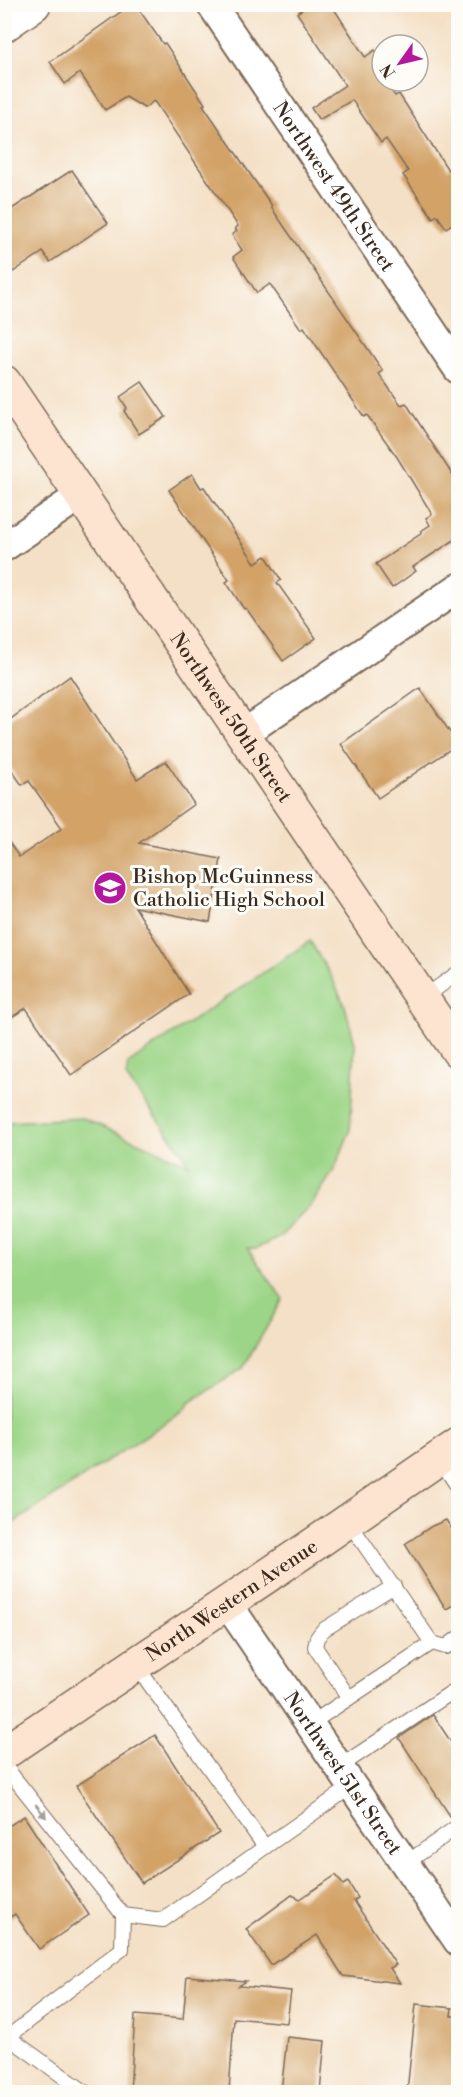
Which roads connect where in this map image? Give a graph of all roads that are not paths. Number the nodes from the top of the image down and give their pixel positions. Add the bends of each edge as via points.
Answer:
1 (34, 4) edge
2 (211, 4) edge
3 (4, 24) edge
4 (459, 369) edge
5 (4, 382) edge
6 (81, 495) junction
7 (4, 547) edge
8 (459, 588) edge
9 (243, 734) junction
10 (459, 973) edge
11 (423, 998) junction
12 (459, 1051) edge
13 (449, 1452) edge
14 (459, 1487) edge
15 (348, 1521) junction
16 (394, 1586) junction
17 (228, 1603) junction
18 (459, 1638) edge
19 (432, 1643) junction
20 (136, 1665) junction
21 (459, 1688) edge
22 (349, 1698) junction
23 (310, 1724) junction
24 (4, 1753) edge
25 (4, 1765) edge
26 (345, 1776) junction
27 (459, 1826) edge
28 (264, 1847) junction
29 (405, 1864) junction
30 (123, 1915) junction
31 (459, 1941) edge
32 (85, 2092) edge

1 - 3 street
2 - 4 street, Northwest 49th Street
5 - 6 main road, Northwest 50th Street
6 - 7 street
6 - 9 main road, Northwest 50th Street
8 - 9 street
9 - 11 main road, Northwest 50th Street
10 - 11 lane
11 - 12 main road, Northwest 50th Street
13 - 14 lane
13 - 15 main road, North Western Avenue
15 - 16 lane
15 - 17 main road, North Western Avenue
16 - 19 lane
16 - 22 lane via 322,1630 317,1638 315,1647
17 - 20 main road, North Western Avenue
17 - 23 street, Northwest 51st Street
18 - 19 lane via 446,1647
19 - 22 lane
20 - 24 main road, North Western Avenue
20 - 28 lane
21 - 26 lane
22 - 23 lane
23 - 26 street, Northwest 51st Street
25 -> 30 lane
26 - 28 lane
26 - 29 street, Northwest 51st Street
27 - 29 lane
28 - 30 lane via 163,1920
29 - 31 street, Northwest 51st Street
30 - 32 lane via 122,1949 8,2037

